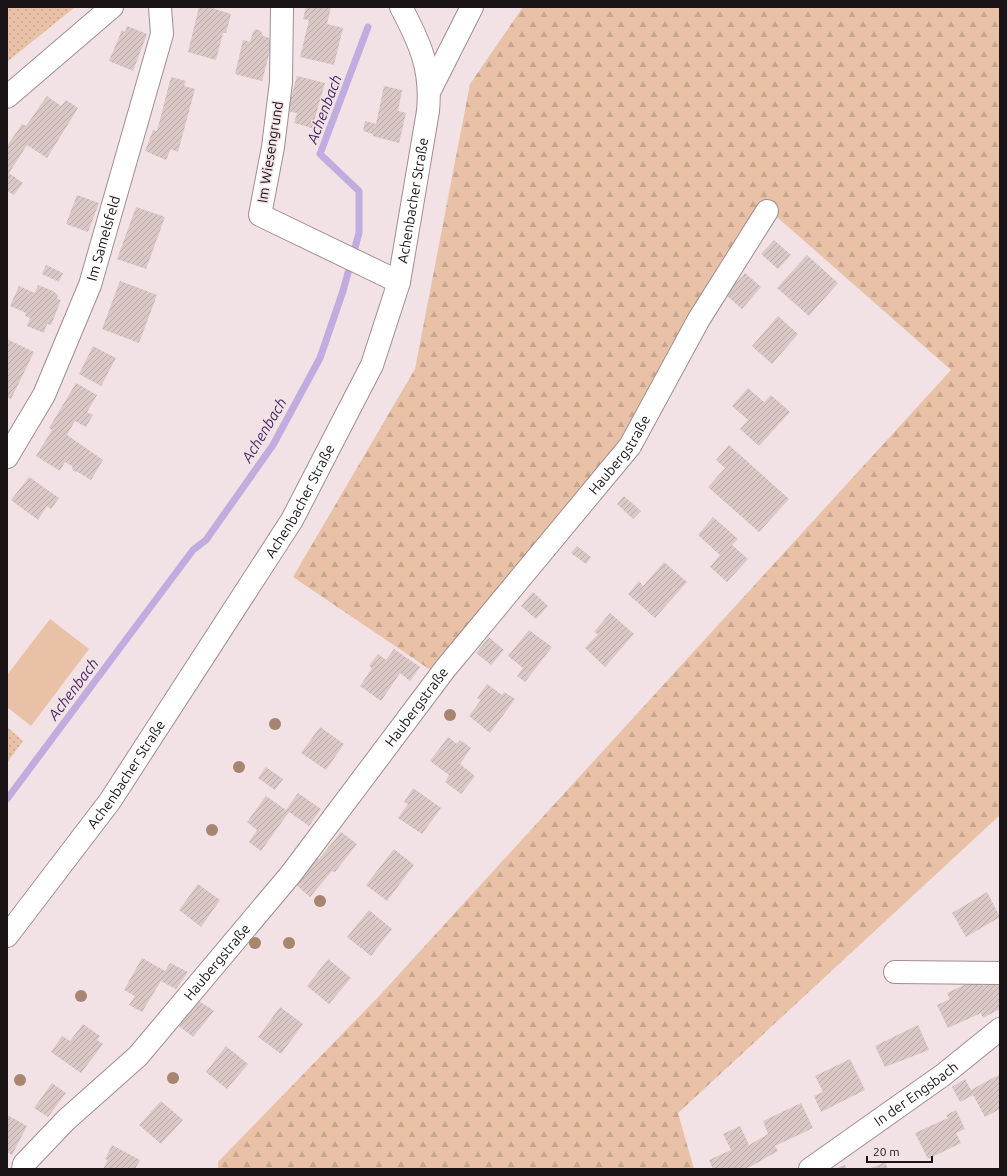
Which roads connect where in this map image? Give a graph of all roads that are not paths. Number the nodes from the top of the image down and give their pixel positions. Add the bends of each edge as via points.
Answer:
1 (112, 7) edge
2 (160, 7) edge
3 (282, 7) edge
4 (401, 7) edge
5 (472, 7) edge
6 (430, 90) junction
7 (7, 97) edge
8 (767, 211) dead end
9 (399, 282) junction
10 (7, 457) edge
11 (7, 936) edge
12 (896, 972) dead end
13 (1000, 973) edge
14 (1000, 1029) edge
15 (23, 1169) edge
16 (810, 1169) edge

1 - 7 street
2 - 10 street, Im Samelsfeld via 162,34 90,285 44,395
3 - 9 street, Im Wiesengrund via 281,82 273,146 260,215
4 - 6 street, Achenbacher Straße via 420,44
5 - 6 street
6 - 9 street, Achenbacher Straße via 424,144
8 - 15 street, Haubergstraße via 698,319 630,446 445,669 286,880 138,1056 66,1120 24,1164
9 - 11 street, Achenbacher Straße via 372,365 292,520 110,801
12 - 13 street
14 - 16 street, In der Engsbach via 943,1075

